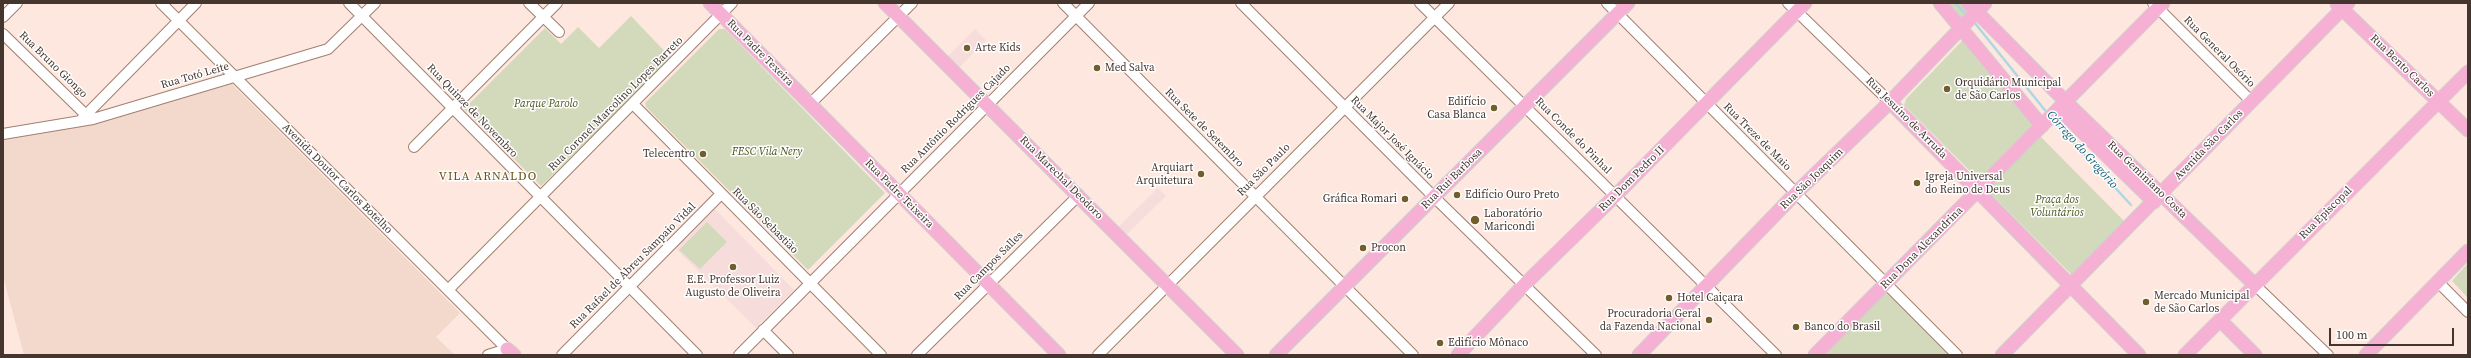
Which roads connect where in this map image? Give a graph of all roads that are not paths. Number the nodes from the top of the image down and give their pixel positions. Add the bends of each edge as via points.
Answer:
1 (17, 3) edge
2 (161, 3) edge
3 (196, 3) edge
4 (349, 3) edge
5 (375, 3) edge
6 (529, 3) edge
7 (556, 3) edge
8 (710, 3) edge
9 (732, 3) edge
10 (885, 3) edge
11 (912, 3) edge
12 (1063, 3) edge
13 (1089, 3) edge
14 (1241, 3) edge
15 (1420, 3) edge
16 (1449, 3) edge
17 (1607, 3) edge
18 (1628, 3) edge
19 (1940, 3) edge
20 (2158, 5) edge
21 (2342, 5) edge
22 (1797, 6) edge
23 (721, 14) junction
24 (1617, 14) junction
25 (1972, 14) edge
26 (362, 16) junction
27 (898, 16) junction
28 (1076, 16) junction
29 (3, 17) edge
30 (543, 17) junction
31 (1435, 18) junction
32 (179, 20) junction
33 (559, 32) dead end
34 (3, 34) edge
35 (2468, 72) edge
36 (235, 77) junction
37 (2251, 101) junction
38 (2438, 101) junction
39 (1890, 102) junction
40 (633, 104) junction
41 (810, 104) junction
42 (1707, 104) junction
43 (987, 105) junction
44 (1525, 106) junction
45 (1345, 107) junction
46 (453, 108) junction
47 (2054, 114) junction
48 (83, 118) junction
49 (2468, 130) edge
50 (3, 134) edge
51 (414, 147) dead end
52 (1978, 191) junction
53 (1796, 193) junction
54 (721, 194) junction
55 (899, 194) junction
56 (1078, 195) junction
57 (1255, 196) junction
58 (1615, 196) junction
59 (1434, 197) junction
60 (540, 198) junction
61 (2157, 199) junction
62 (2468, 251) edge
63 (2438, 282) junction
64 (989, 283) junction
65 (810, 284) junction
66 (1168, 284) junction
67 (1525, 284) junction
68 (1886, 284) junction
69 (2254, 284) junction
70 (1707, 285) junction
71 (2070, 286) junction
72 (629, 287) junction
73 (1345, 287) junction
74 (448, 290) junction
75 (2468, 312) edge
76 (2220, 320) junction
77 (764, 330) junction
78 (511, 352) edge
79 (488, 355) edge
80 (562, 355) edge
81 (697, 355) edge
82 (739, 355) edge
83 (788, 355) edge
84 (880, 355) edge
85 (917, 355) edge
86 (1059, 355) edge
87 (1098, 355) edge
88 (1237, 355) edge
89 (1276, 355) edge
90 (1413, 355) edge
91 (1458, 355) edge
92 (1596, 355) edge
93 (1639, 355) edge
94 (1776, 355) edge
95 (1815, 355) edge
96 (1958, 355) edge
97 (2002, 355) edge
98 (2139, 355) edge
99 (2185, 355) edge
100 (2255, 355) edge
101 (2328, 355) edge
102 (2366, 355) edge

1 - 29 street
2 - 32 street, Avenida Doutor Carlos Botelho
3 - 32 street
4 - 26 street, Rua Quinze de Novembro
5 - 26 street, Rua Totó Leite
6 - 30 street
7 - 30 street
8 - 23 main road, Rua Padre Texeira
9 - 23 street, Rua Coronel Marcolino Lopes Barreto
10 - 27 main road, Rua Marechal Deodoro
11 - 27 street
12 - 28 street, Rua Sete de Setembro
13 - 28 street, Rua Antônio Rodrigues Cajado
14 - 45 street, Rua Major José Ignácio
15 - 31 street, Rua Conde do Pinhal
16 - 31 street, Rua São Paulo
17 - 24 street, Rua Treze de Maio
18 - 24 main road, Rua Rui Barbosa
19 - 25 main road
20 - 37 street, Rua General Osório
20 - 47 main road, Rua Dona Alexandrina
21 - 37 main road, Avenida São Carlos
21 - 38 main road, Rua Bento Carlos
22 - 39 street, Rua Jesuíno de Arruda
22 - 42 main road, Rua Dom Pedro II
23 - 40 street, Rua Coronel Marcolino Lopes Barreto
23 - 41 main road, Rua Padre Texeira
24 - 42 street, Rua Treze de Maio
24 - 44 main road, Rua Rui Barbosa
25 - 39 main road, Rua São Joaquim
25 - 47 main road, Rua Geminiano Costa
25 - 47 main road
26 - 36 street, Rua Totó Leite via 328,49
26 - 46 street, Rua Quinze de Novembro
27 - 41 street
27 - 43 main road, Rua Marechal Deodoro
28 - 43 street, Rua Antônio Rodrigues Cajado
28 - 57 street, Rua Sete de Setembro
30 - 33 street
30 - 46 street
31 - 44 street, Rua Conde do Pinhal
31 - 45 street, Rua São Paulo
32 - 36 street, Avenida Doutor Carlos Botelho
32 - 48 street
34 - 48 street, Rua Bruno Giongo
35 - 38 main road, Rua Episcopal
36 - 48 street, Rua Totó Leite
36 - 74 street, Avenida Doutor Carlos Botelho
37 - 61 main road, Avenida São Carlos
38 - 49 main road, Rua Bento Carlos
38 - 69 main road, Rua Episcopal
39 - 52 main road, Rua Jesuíno de Arruda
39 - 53 main road, Rua São Joaquim
40 - 54 street, Rua São Sebastião
40 - 60 street, Rua Coronel Marcolino Lopes Barreto
41 - 55 main road, Rua Padre Teixeira
42 - 53 street, Rua Treze de Maio
42 - 58 main road, Rua Dom Pedro II
43 - 55 street, Rua Antônio Rodrigues Cajado
43 - 56 main road, Rua Marechal Deodoro
44 - 58 street, Rua Conde do Pinhal
44 - 59 main road, Rua Rui Barbosa
45 - 57 street, Rua São Paulo
45 - 59 street, Rua Major José Ignácio
46 - 51 street
46 - 60 street, Rua Quinze de Novembro
47 - 52 main road, Rua Dona Alexandrina
47 - 61 main road, Rua Geminiano Costa
48 - 50 street, Rua Totó Leite
52 - 68 main road, Rua Dona Alexandrina
52 - 71 main road, Rua Jesuíno de Arruda
53 - 68 street, Rua Treze de Maio
53 - 70 main road, Rua São Joaquim
54 - 65 street, Rua São Sebastião
54 - 72 street, Rua Rafael de Abreu Sampaio Vidal
55 - 64 main road, Rua Padre Teixeira
55 - 65 street, Rua Antônio Rodrigues Cajado
56 - 64 street, Rua Campos Salles
56 - 66 main road, Rua Marechal Deodoro
57 - 66 street, Rua São Paulo
57 - 73 street, Rua Sete de Setembro
58 - 67 main road, Rua Dom Pedro II
58 - 70 street, Rua Conde do Pinhal
59 - 67 street, Rua Major José Ignácio
59 - 73 main road, Rua Rui Barbosa
60 - 72 street, Rua Quinze de Novembro
60 - 74 street, Rua Coronel Marcolino Lopes Barreto
61 - 69 main road, Rua Geminiano Costa
61 - 71 main road, Avenida São Carlos
62 - 63 main road
63 - 75 street
63 - 102 main road
64 - 85 street, Rua Campos Salles
64 - 86 main road
65 - 77 street, Rua Antônio Rodrigues Cajado
65 - 84 street, Rua São Sebastião
66 - 87 street, Rua São Paulo
66 - 88 main road, Rua Marechal Deodoro
67 - 91 main road, Rua Dom Pedro II
67 - 92 street, Rua Major José Ignácio
68 - 95 main road, Rua Dona Alexandrina
68 - 96 street, Rua Treze de Maio
69 - 76 main road, Rua Episcopal
69 - 101 street, Rua Geminiano Costa
70 - 93 main road, Rua São Joaquim
70 - 94 street, Rua Conde do Pinhal
71 - 97 main road, Avenida São Carlos
71 - 98 main road, Rua Jesuíno de Arruda
72 - 80 street, Rua Rafael de Abreu Sampaio Vidal
72 - 81 street, Rua Quinze de Novembro
73 - 89 main road, Rua Rui Barbosa
73 - 90 street, Rua Sete de Setembro
74 - 78 street, Avenida Doutor Carlos Botelho
76 - 99 main road, Rua Episcopal
76 - 100 main road
77 - 82 street, Rua Antônio Rodrigues Cajado
77 - 83 street
78 - 79 street

